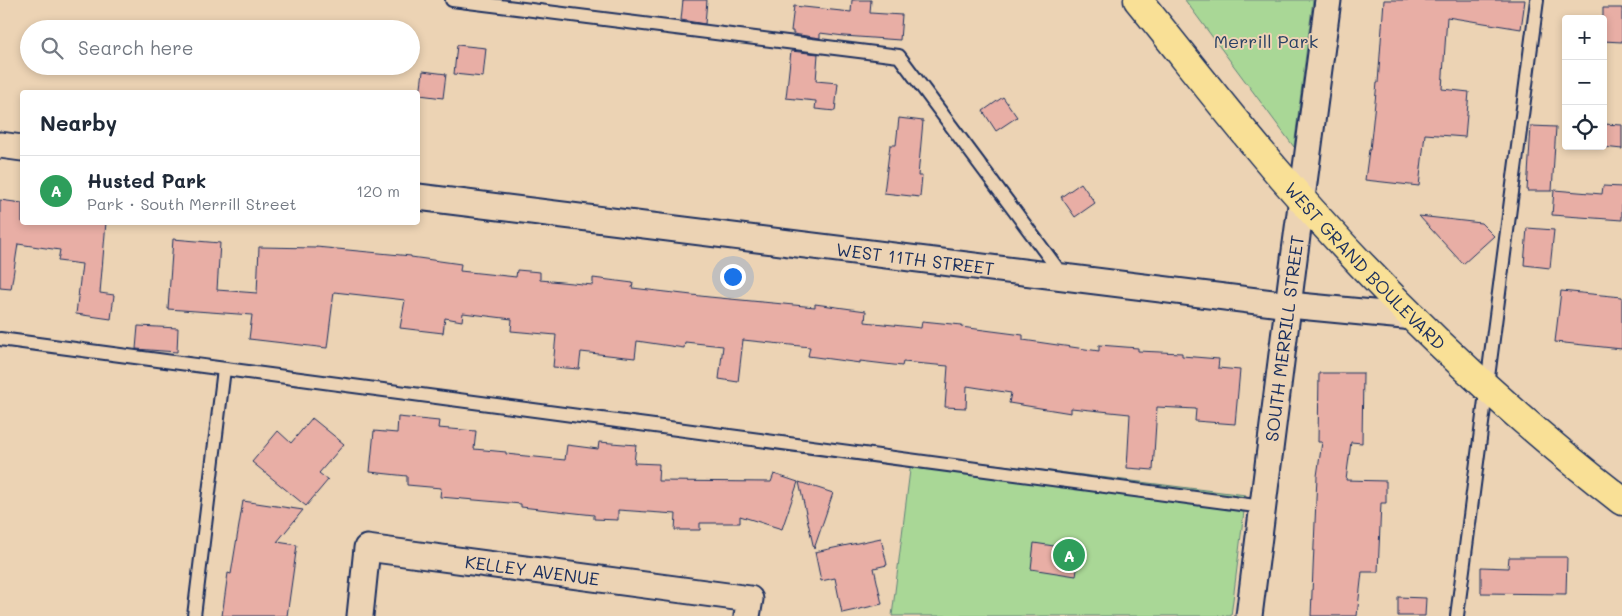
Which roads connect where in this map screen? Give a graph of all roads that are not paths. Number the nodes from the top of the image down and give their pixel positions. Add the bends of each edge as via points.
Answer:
1 (452, 0) edge
2 (1138, 0) edge
3 (1328, 0) edge
4 (1537, 0) edge
5 (0, 145) edge
6 (20, 148) edge
7 (420, 197) edge
8 (1301, 198) junction
9 (1065, 278) junction
10 (1289, 305) junction
11 (1414, 317) junction
12 (0, 339) edge
13 (224, 369) junction
14 (1487, 386) junction
15 (1622, 501) edge
16 (1262, 507) junction
17 (194, 616) edge
18 (360, 616) edge
19 (747, 616) edge
20 (1249, 616) edge
21 (1457, 616) edge

1 - 9 lane via 899,56
2 - 8 main road, WEST GRAND BOULEVARD
3 - 8 street, SOUTH MERRILL STREET
4 - 14 lane
5 - 6 street
7 - 9 street, WEST 11TH STREET
8 - 10 street, SOUTH MERRILL STREET
8 - 11 main road, WEST GRAND BOULEVARD
9 - 10 street, WEST 11TH STREET
10 - 11 street, WEST 11TH STREET
10 - 16 street, SOUTH MERRILL STREET
11 - 14 main road, WEST GRAND BOULEVARD
12 - 13 lane
13 - 16 lane
13 - 17 lane
14 - 15 main road, WEST GRAND BOULEVARD
14 - 21 lane
16 - 20 street, SOUTH MERRILL STREET
18 - 19 street, KELLEY AVENUE via 366,548 750,599

